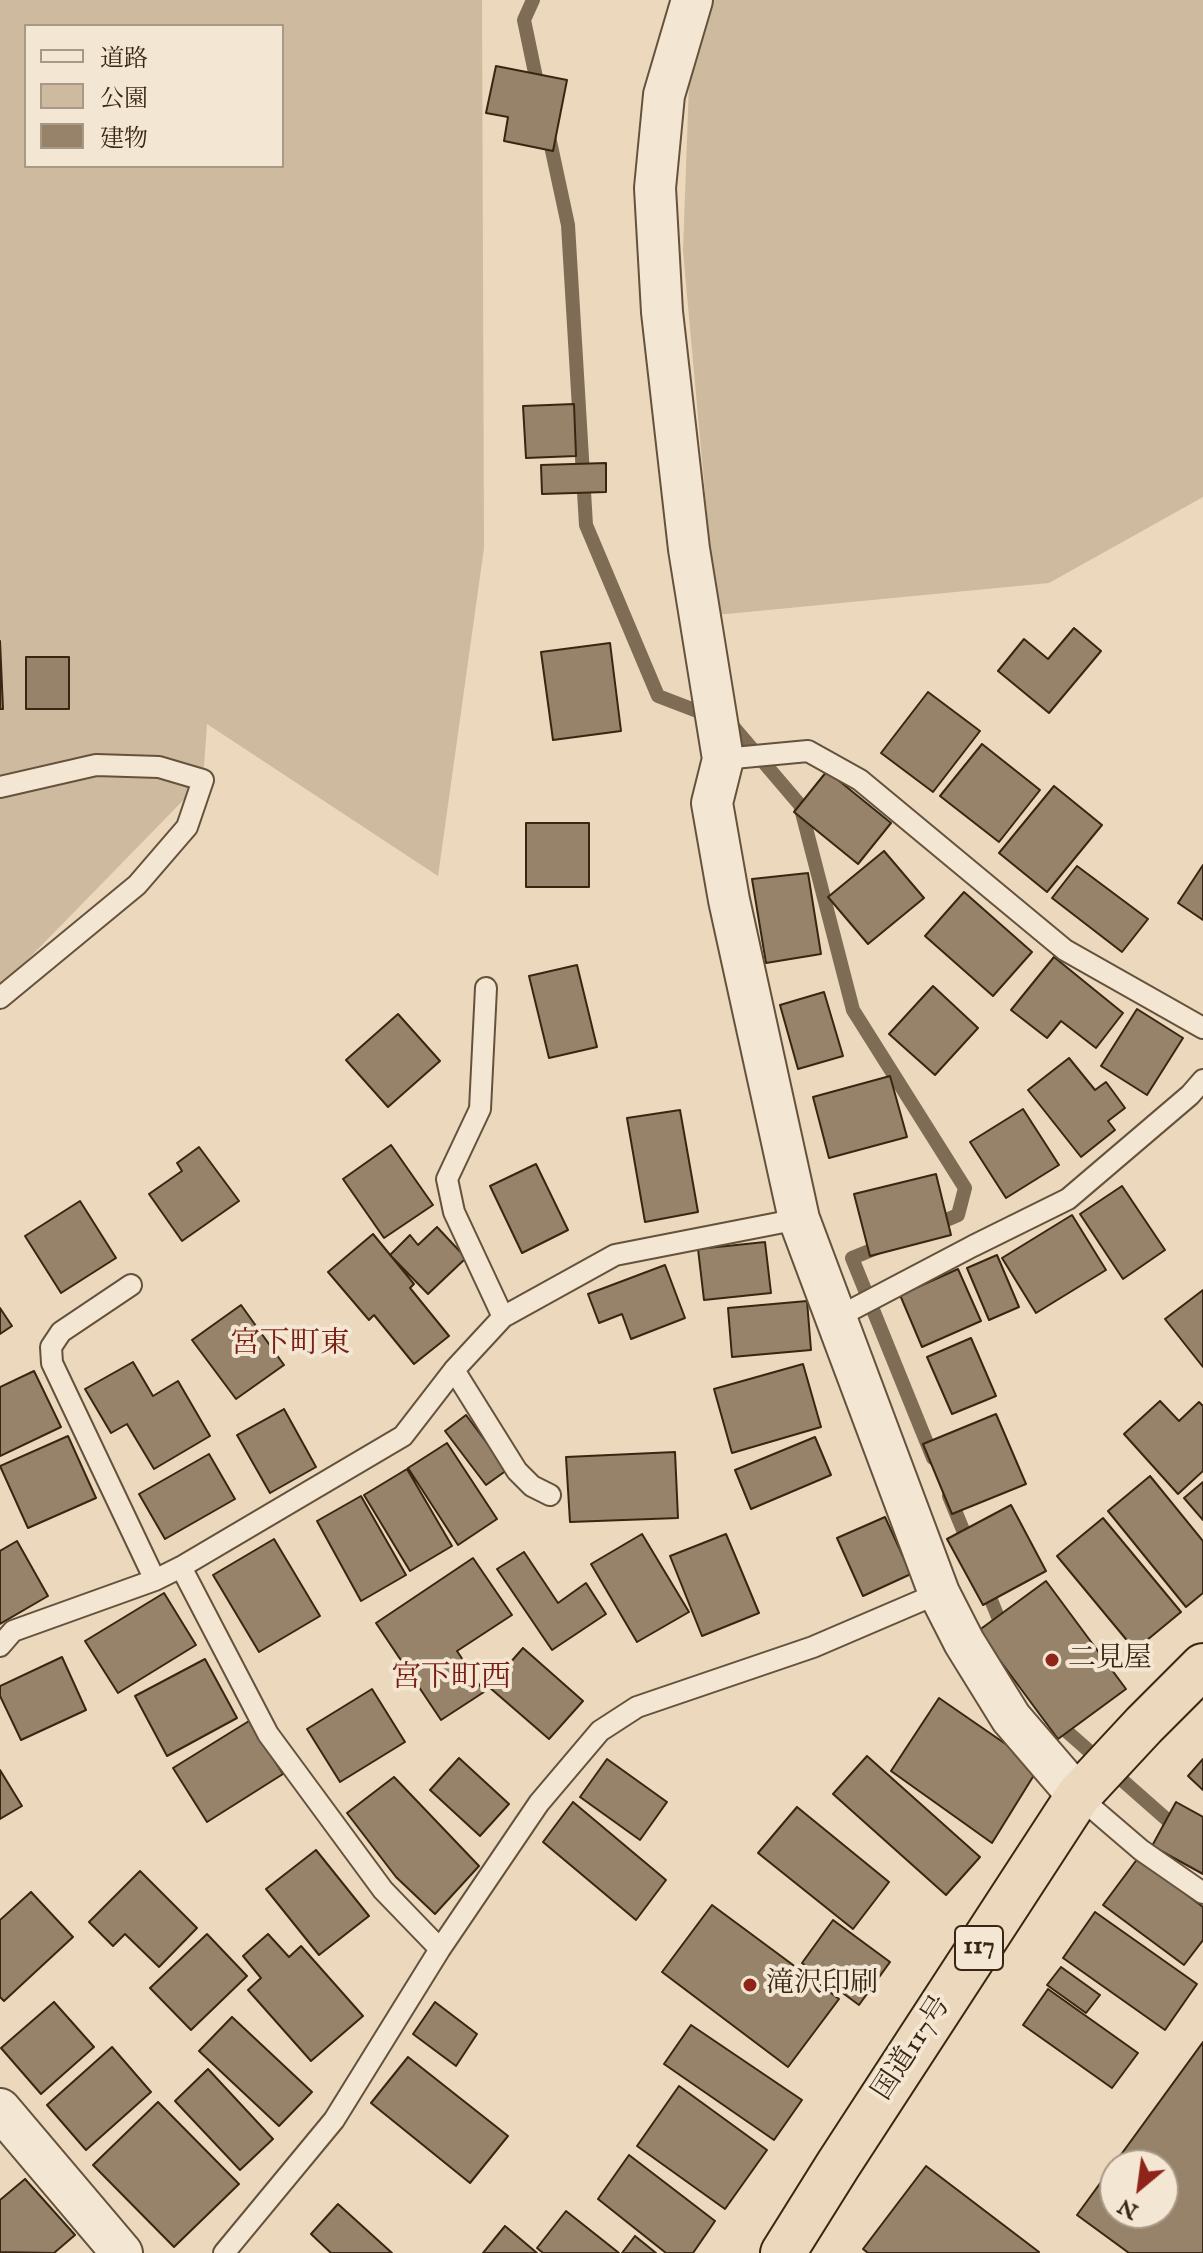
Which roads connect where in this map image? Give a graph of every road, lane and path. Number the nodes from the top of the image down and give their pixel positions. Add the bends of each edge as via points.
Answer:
1 (692, 0) edge
2 (723, 759) junction
3 (0, 787) edge
4 (486, 988) dead end
5 (0, 998) edge
6 (1203, 1028) edge
7 (1203, 1080) edge
8 (799, 1219) junction
9 (131, 1285) dead end
10 (503, 1317) junction
11 (836, 1318) junction
12 (454, 1370) junction
13 (550, 1495) dead end
14 (181, 1567) junction
15 (155, 1580) junction
16 (939, 1593) junction
17 (0, 1646) edge
18 (1203, 1666) edge
19 (1078, 1796) junction
20 (1203, 1893) edge
21 (440, 1949) junction
22 (5, 2127) edge
23 (790, 2250) edge
24 (122, 2253) edge
25 (224, 2253) edge

1 - 2 street via 664,95 655,188 662,312 689,549
2 - 6 lane via 808,751 860,780 1065,950
2 - 8 street via 712,803
3 - 5 lane via 96,765 159,767 203,780 187,827 137,885
4 - 10 lane via 480,1109 447,1179 454,1212
7 - 11 lane via 1068,1199
8 - 10 lane via 615,1255
8 - 11 street
9 - 15 lane via 61,1332 51,1347 52,1363
10 - 12 lane
11 - 16 street
12 - 13 lane via 517,1471
12 - 14 lane via 403,1436
14 - 15 lane
14 - 21 lane via 268,1734 383,1890
15 - 17 lane via 13,1631
16 - 19 street via 1011,1718
16 - 21 lane via 813,1647 637,1707 600,1731 539,1803
18 - 19 highway, 国道117号 / 117
19 - 20 lane via 1141,1850
19 - 23 highway, 国道117号 / 117 via 838,2165
21 - 25 lane via 334,2120
22 - 24 street

